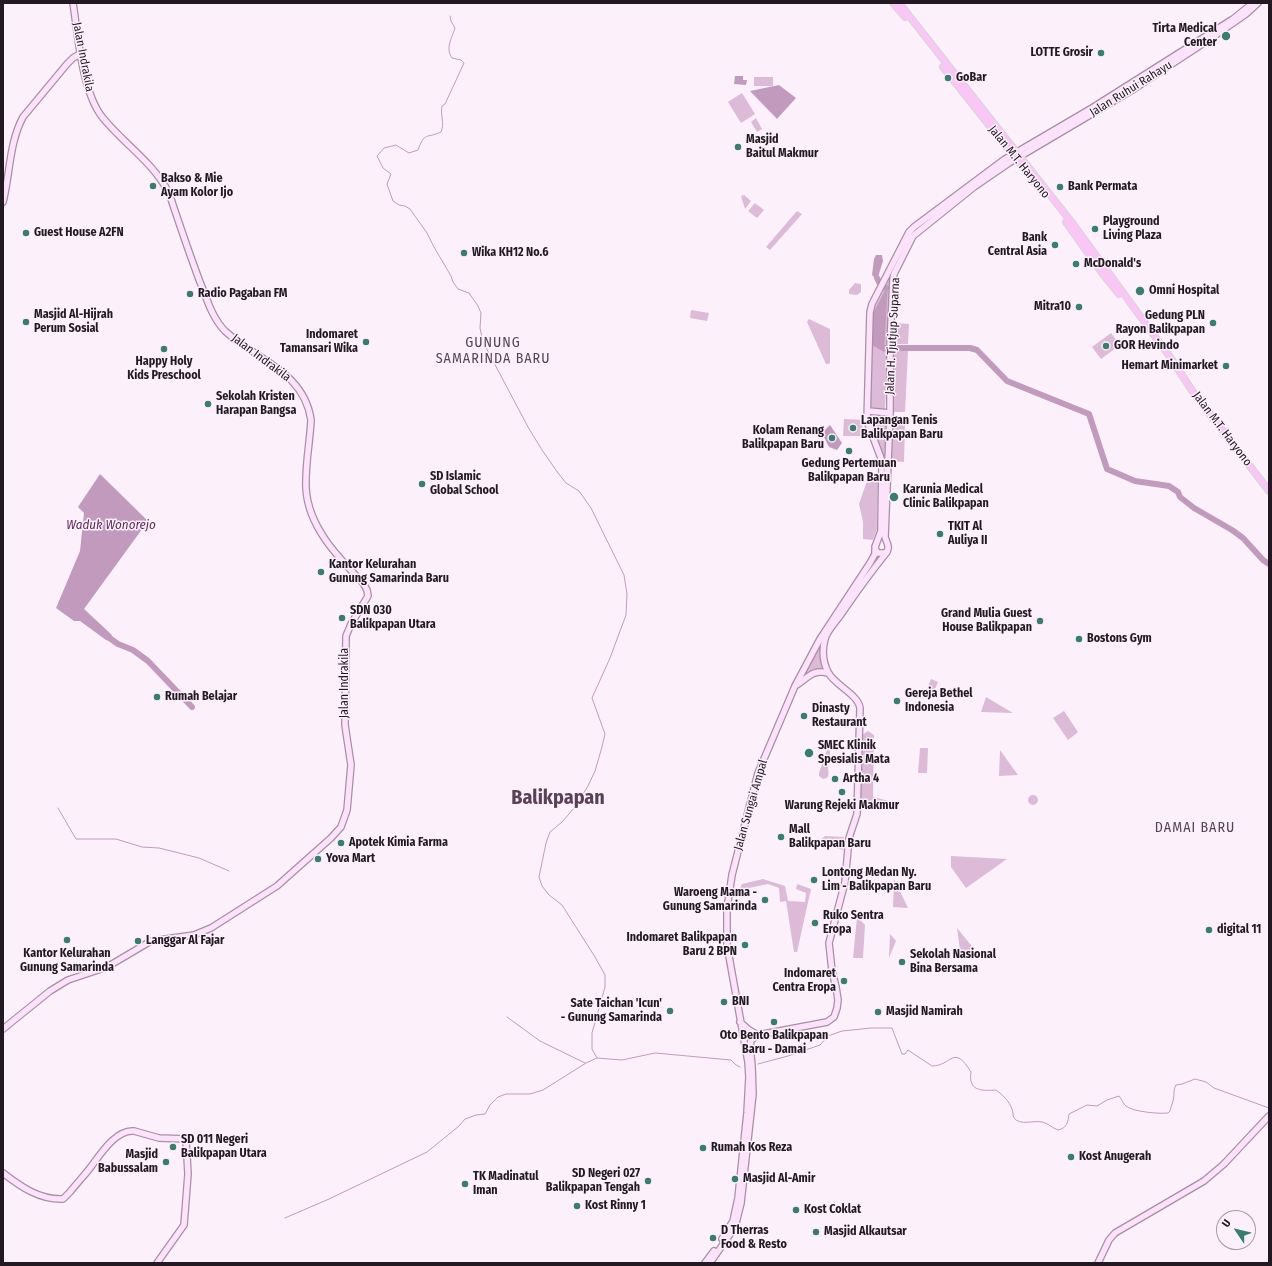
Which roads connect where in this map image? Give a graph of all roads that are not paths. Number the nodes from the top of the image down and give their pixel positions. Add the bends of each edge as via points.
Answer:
1 (73, 3) edge
2 (893, 3) edge
3 (899, 3) edge
4 (1253, 3) edge
5 (1258, 3) edge
6 (921, 35) junction
7 (1203, 40) junction
8 (80, 54) junction
9 (1016, 155) junction
10 (3, 202) edge
11 (1177, 367) junction
12 (868, 411) junction
13 (890, 413) junction
14 (1269, 484) edge
15 (1269, 491) edge
16 (877, 542) junction
17 (888, 544) junction
18 (875, 550) junction
19 (887, 552) junction
20 (828, 673) junction
21 (795, 686) junction
22 (740, 1022) junction
23 (3, 1029) edge
24 (756, 1036) junction
25 (750, 1063) junction
26 (751, 1079) junction
27 (1269, 1116) edge
28 (3, 1173) edge
29 (157, 1263) edge
30 (705, 1263) edge
31 (710, 1263) edge
32 (1098, 1263) edge

1 - 8 main road, Jalan Indrakila
2 - 6 main road, Jalan M.T. Haryono
3 - 6 main road, Jalan M.T. Haryono
4 - 7 main road, Jalan Ruhui Rahayu
5 - 7 main road, Jalan Ruhui Rahayu via 1246,14
6 - 9 main road, Jalan M.T. Haryono via 979,113
7 - 9 main road, Jalan Ruhui Rahayu
7 - 9 main road, Jalan Ruhui Rahayu via 1112,102
8 - 10 main road via 67,64 18,126
8 - 23 main road, Jalan Indrakila via 91,96 100,113 158,174 166,189 216,319 225,331 291,380 302,395 311,420 306,474 309,504 315,521 330,547 364,583 368,596 346,636 345,725 351,765 347,810 338,830 277,886 211,928 194,935 151,941 107,967 68,980 50,991
9 - 11 main road, Jalan M.T. Haryono via 1102,273
9 - 12 main road, Jalan H. Tjutjup Suparna via 1005,158 911,230 870,312
9 - 13 main road, Jalan H. Tjutjup Suparna via 913,236 894,276
11 - 14 main road, Jalan M.T. Haryono
11 - 15 main road, Jalan M.T. Haryono via 1193,392
12 - 13 main road
12 - 16 main road, Jalan H. Tjutjup Suparna via 867,424 882,461 881,531
13 - 17 main road, Jalan H. Tjutjup Suparna via 885,537
16 - 17 main road via 884,541
16 - 18 main road
17 - 19 main road
18 - 19 main road via 880,554
18 - 21 main road, Jalan Sungai Ampal via 870,563 820,639
19 - 20 main road via 825,638 823,651
20 - 21 main road via 814,672
20 - 24 main road via 859,703 857,814 849,838 845,882 829,943 838,1000 834,1017 826,1022
21 - 22 main road, Jalan Sungai Ampal via 758,773 729,886 727,945
22 - 24 main road
22 - 25 main road, Jalan Sungai Ampal
24 - 25 main road via 750,1044
25 - 26 main road, Jalan Sungai Ampal
26 - 30 main road, Jalan Sungai Ampal via 738,1198 733,1221
26 - 31 main road, Jalan Sungai Ampal via 751,1120 741,1203 731,1233
27 - 32 main road via 1208,1178 1114,1233
28 - 29 main road via 38,1195 63,1199 109,1144 125,1132 134,1131 159,1138 186,1139 188,1174 184,1225

